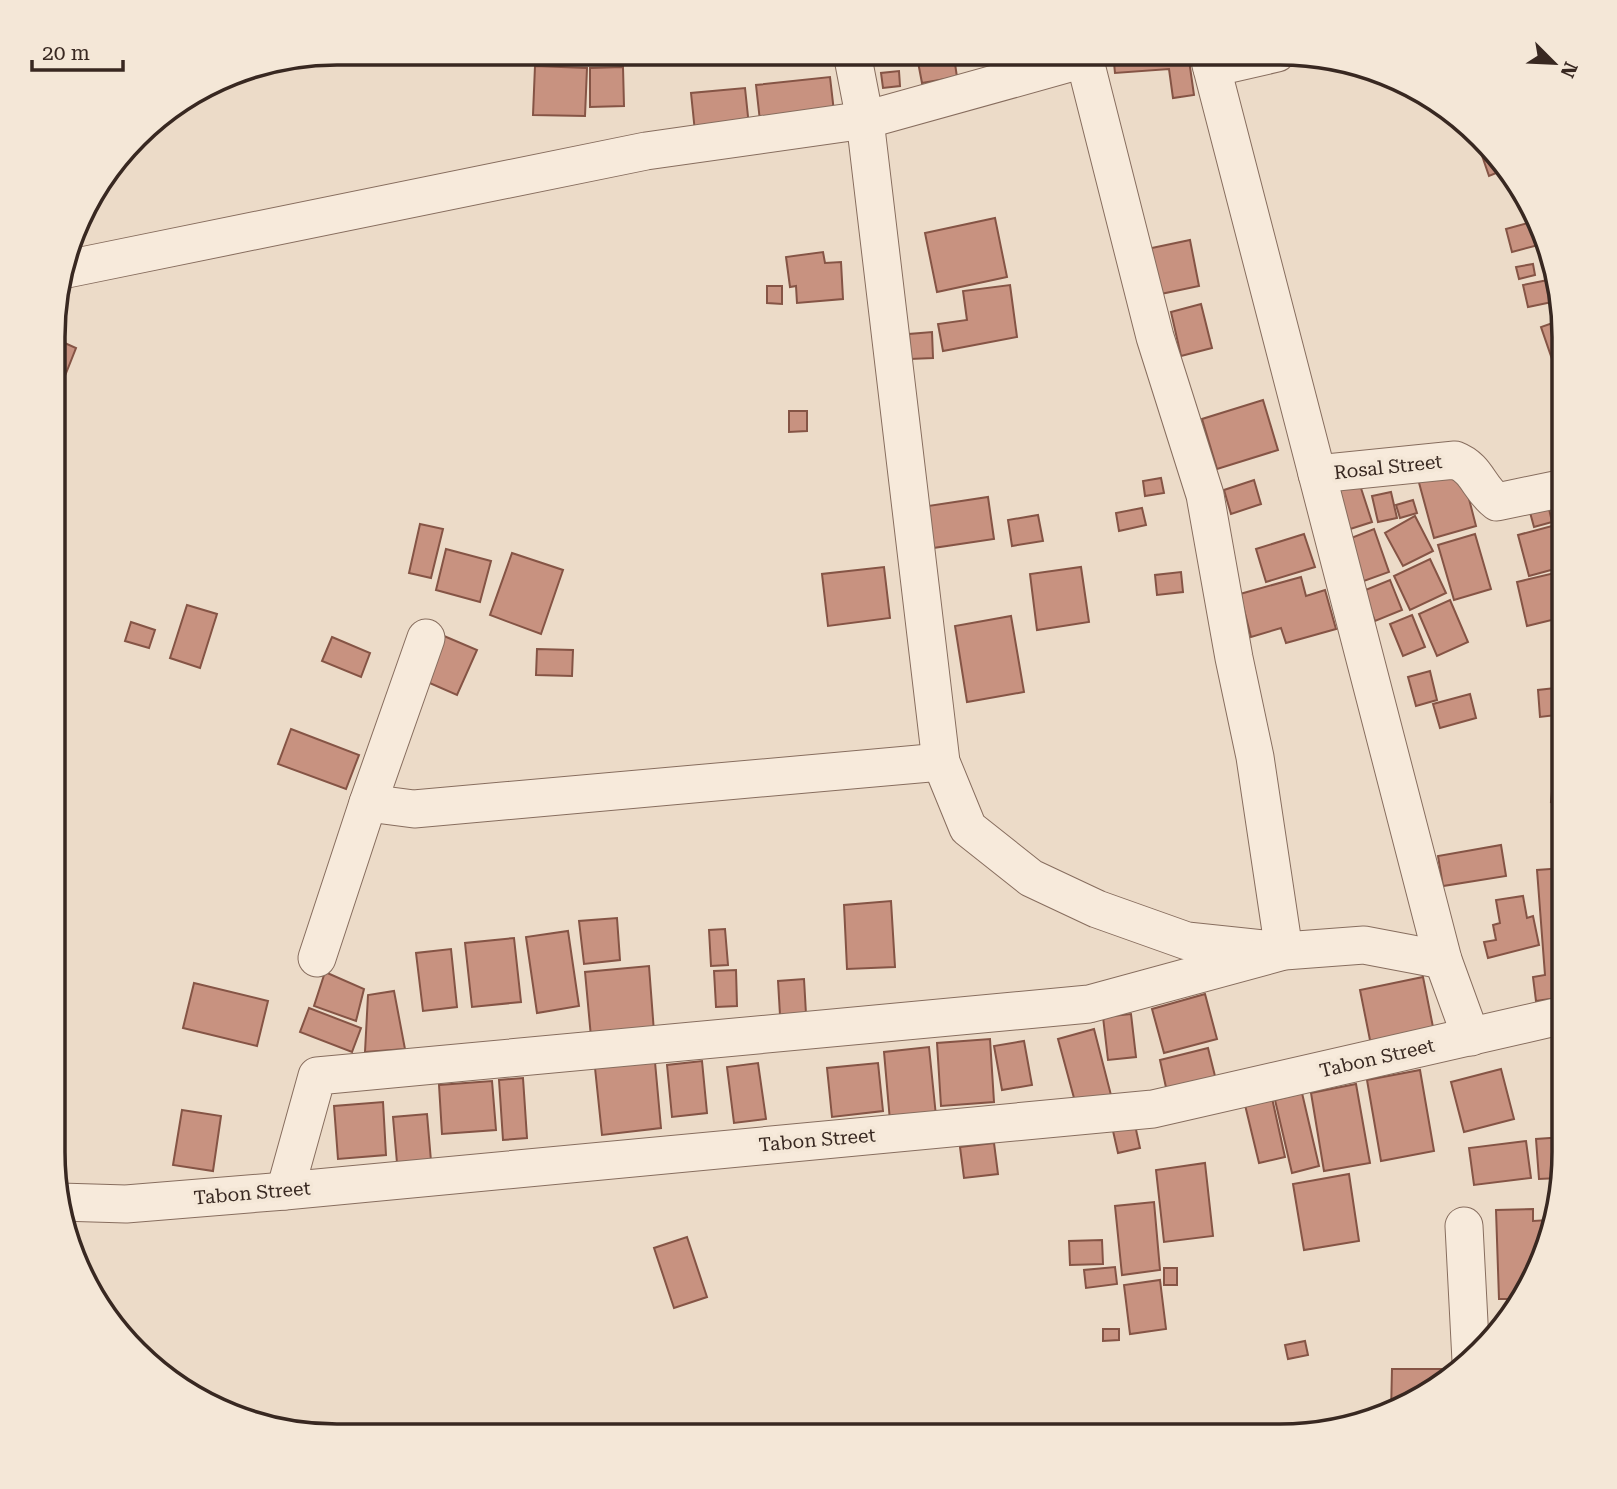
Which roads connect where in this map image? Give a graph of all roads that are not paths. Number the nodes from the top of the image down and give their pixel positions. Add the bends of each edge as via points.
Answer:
1 (854, 65) edge
2 (1053, 65) edge
3 (1086, 65) edge
4 (1211, 65) edge
5 (865, 120) junction
6 (74, 268) edge
7 (1317, 474) junction
8 (1552, 491) edge
9 (426, 638) dead end
10 (941, 762) junction
11 (368, 803) junction
12 (1284, 951) junction
13 (317, 958) dead end
14 (1443, 960) junction
15 (1552, 1018) edge
16 (1471, 1037) junction
17 (285, 1191) junction
18 (70, 1202) edge
19 (1464, 1226) dead end
20 (1470, 1348) edge

1 - 5 street
2 - 5 street
3 - 12 street via 1155,337 1205,495 1255,757
4 - 7 street
5 - 6 street via 646,151
5 - 10 street
7 - 8 street, Rosal Street via 1455,460 1468,465 1497,502
7 - 14 street
9 - 11 street
10 - 11 street via 414,809
10 - 12 street via 968,828 1031,878 1097,909 1187,941
11 - 13 street
12 - 14 street via 1364,945
12 - 17 street via 1089,1004 317,1076
14 - 16 street
15 - 16 street, Tabon Street
16 - 17 street, Tabon Street via 1153,1109
17 - 18 street, Tabon Street via 126,1204
19 - 20 street

